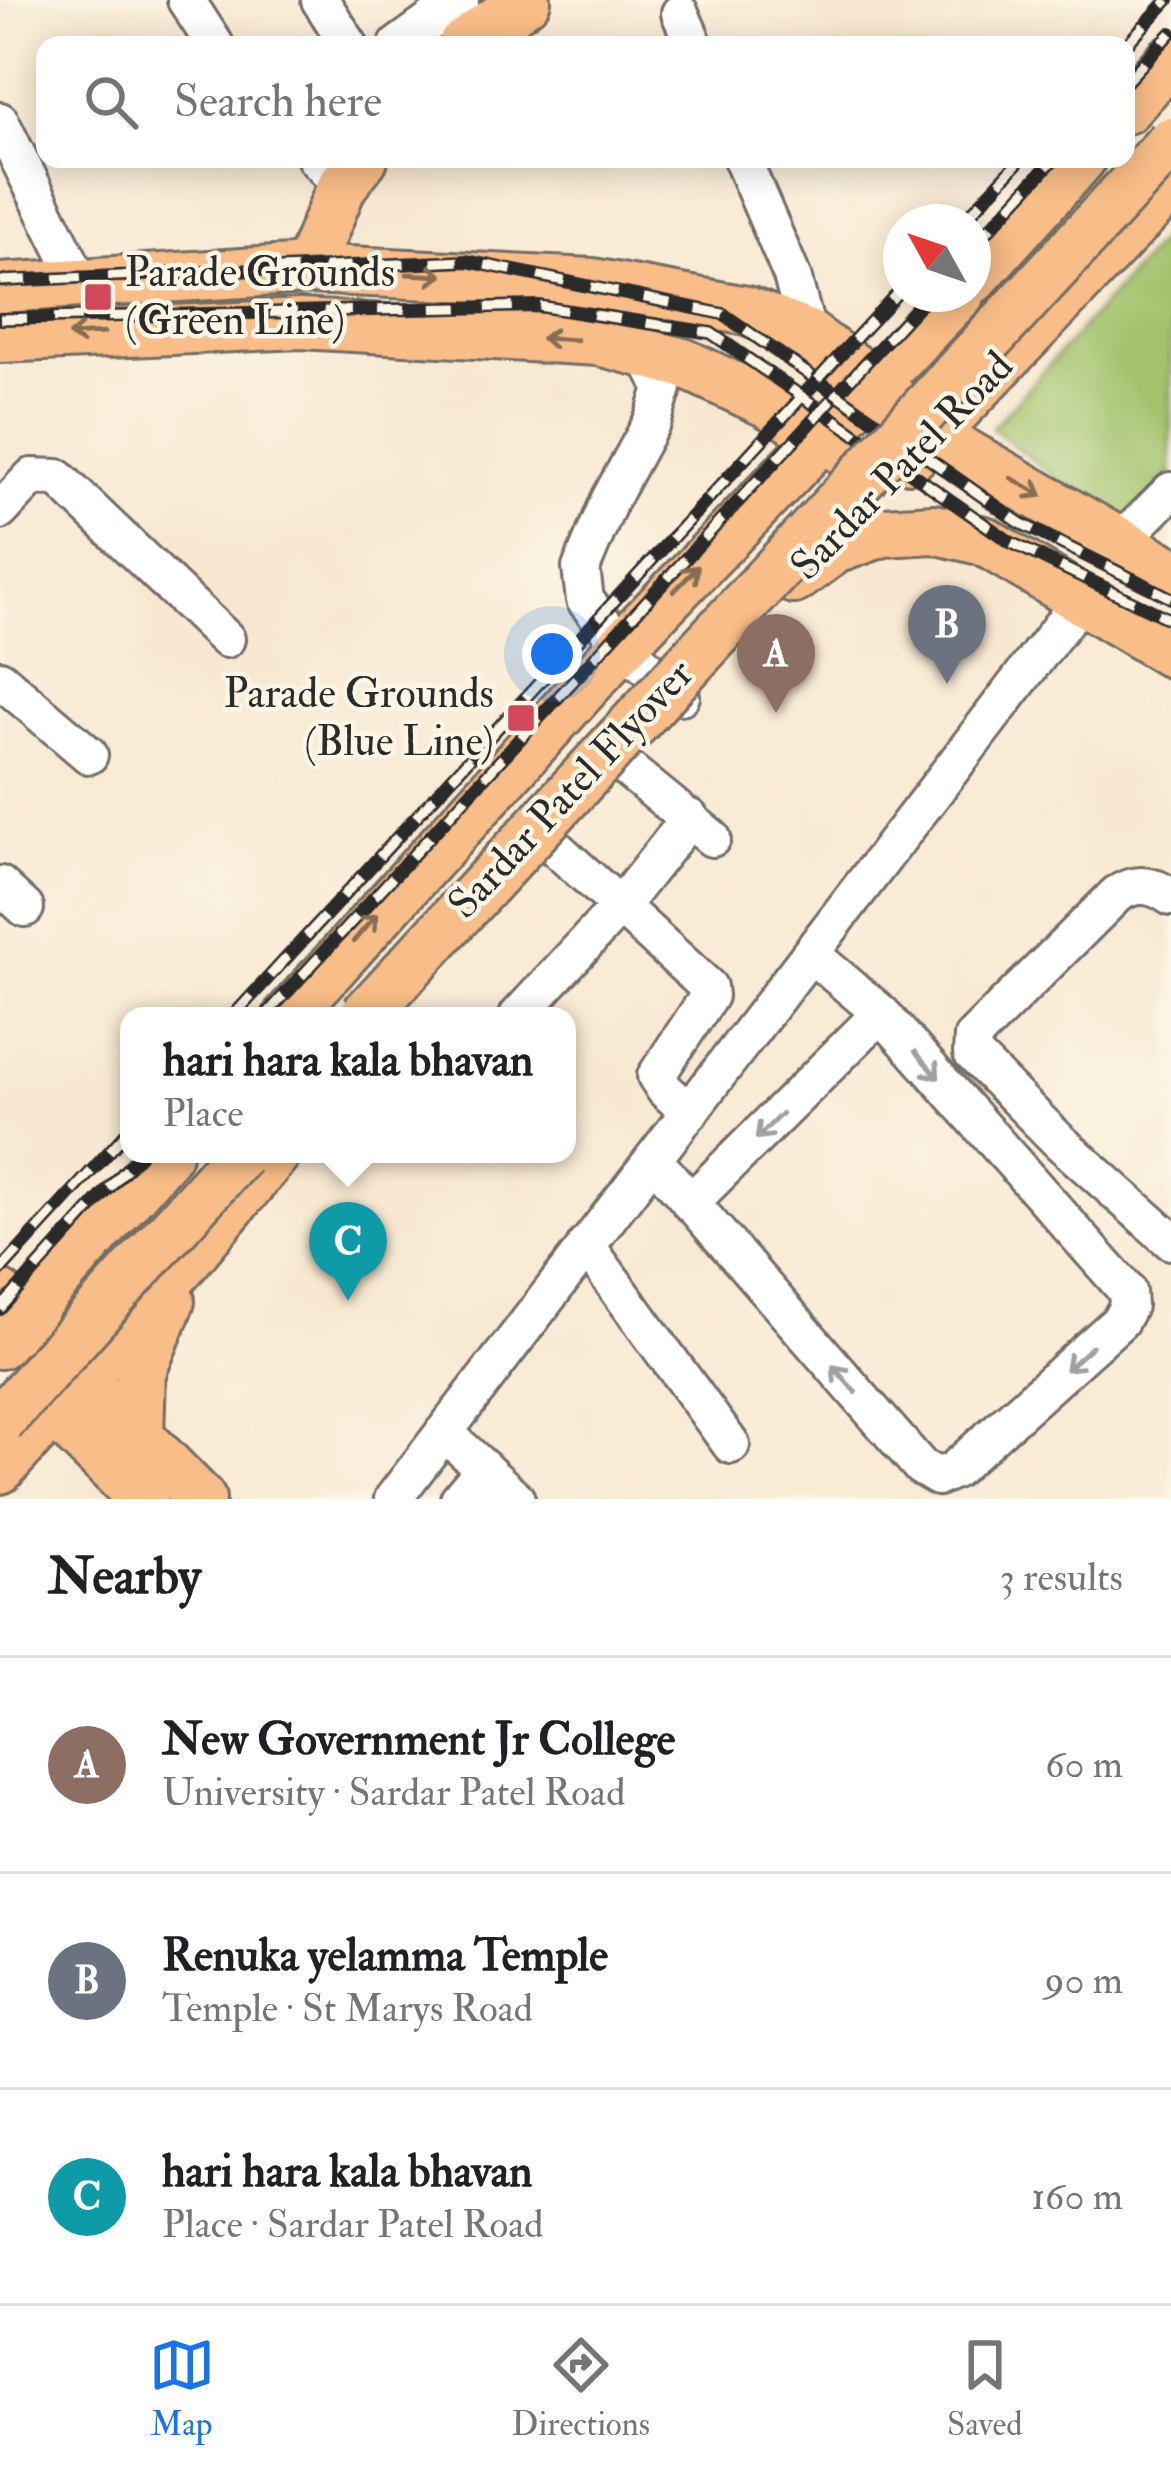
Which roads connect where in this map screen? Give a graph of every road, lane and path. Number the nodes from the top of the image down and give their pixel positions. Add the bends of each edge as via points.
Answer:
1 (186, 0) edge
2 (320, 0) edge
3 (460, 0) edge
4 (526, 0) edge
5 (209, 36) edge
6 (343, 36) edge
7 (410, 36) edge
8 (476, 36) edge
9 (1171, 59) edge
10 (1135, 99) edge
11 (1171, 108) edge
12 (0, 121) edge
13 (1171, 142) edge
14 (1135, 147) edge
15 (340, 168) edge
16 (746, 168) edge
17 (1073, 168) edge
18 (1116, 168) edge
19 (1170, 190) edge
20 (991, 259) edge
21 (308, 269) junction
22 (80, 282) junction
23 (0, 288) edge
24 (940, 312) edge
25 (942, 312) edge
26 (944, 312) edge
27 (0, 338) edge
28 (812, 338) junction
29 (645, 353) junction
30 (874, 383) junction
31 (973, 392) junction
32 (771, 405) junction
33 (933, 435) junction
34 (823, 436) junction
35 (787, 474) junction
36 (889, 480) junction
37 (1171, 491) edge
38 (0, 511) edge
39 (835, 536) junction
40 (1119, 543) junction
41 (1171, 572) edge
42 (794, 579) junction
43 (1080, 601) junction
44 (226, 639) dead end
45 (622, 646) junction
46 (1171, 653) edge
47 (0, 679) edge
48 (681, 696) junction
49 (89, 755) dead end
50 (620, 763) junction
51 (549, 842) junction
52 (437, 849) junction
53 (1171, 897) edge
54 (497, 900) junction
55 (620, 906) junction
56 (812, 955) junction
57 (296, 1007) edge
58 (341, 1007) edge
59 (372, 1007) edge
60 (402, 1007) edge
61 (526, 1007) edge
62 (881, 1013) junction
63 (690, 1112) junction
64 (653, 1160) junction
65 (159, 1163) edge
66 (201, 1163) edge
67 (233, 1163) edge
68 (268, 1163) edge
69 (690, 1203) junction
70 (1171, 1240) edge
71 (200, 1244) junction
72 (586, 1246) junction
73 (6, 1329) edge
74 (0, 1387) edge
75 (68, 1395) junction
76 (0, 1421) edge
77 (444, 1432) junction
78 (140, 1437) junction
79 (731, 1445) dead end
80 (484, 1469) junction
81 (0, 1473) edge
82 (128, 1499) edge
83 (143, 1499) edge
84 (201, 1499) edge
85 (393, 1499) edge
86 (459, 1499) edge
87 (516, 1499) edge

1 - 5 street
2 - 6 street
3 - 7 street
4 - 8 main road
9 - 10 main road
11 - 14 main road, Sardar Patel Flyover
12 - 22 street
13 - 59 main road, Sardar Patel Flyover, bridge
15 - 21 main road
16 - 28 street
17 - 20 main road, Sardar Patel Road
18 - 58 main road, Sardar Patel Flyover
19 - 31 main road, Sardar Patel Road
21 - 22 main road
21 -> 28 main road via 593,283 747,311
22 - 23 main road
24 - 28 main road via 916,332 879,344
25 - 30 main road, Sardar Patel Road
26 - 31 main road via 910,356 911,375 937,400
29 -> 27 main road via 599,341 299,324
28 - 30 main road
28 - 32 main road via 825,367 820,386 806,401
29 - 32 main road via 683,362
29 - 45 street via 663,388 581,568 585,600
30 - 33 main road
30 - 34 main road, Sardar Patel Road
31 - 33 main road, Sardar Patel Road
32 - 34 main road
32 - 35 main road via 790,440
33 - 36 main road, Sardar Patel Road
33 -> 40 main road
34 - 35 main road, Sardar Patel Road
34 - 36 main road
35 - 39 main road via 818,469 836,479 847,497
45 -> 35 main road, Sardar Patel Road
36 - 39 main road, Sardar Patel Road
37 - 40 street
38 - 44 street via 32,477 58,478
39 - 42 main road, Sardar Patel Road
40 - 41 main road
42 - 43 main road via 867,537 934,529 984,541
42 - 48 main road, Sardar Patel Road
43 - 46 main road
43 - 56 street
45 - 48 street
45 - 52 main road, Sardar Patel Road
47 - 49 street
48 - 50 main road, Sardar Patel Road
50 - 51 main road, Sardar Patel Road
50 - 55 street via 701,828
51 - 54 main road, Sardar Patel Road
51 - 55 street
52 - 54 main road
57 -> 52 main road, Sardar Patel Road
53 - 70 street via 1142,885 1118,894 973,1036 972,1053
54 - 60 main road, Sardar Patel Road
55 - 61 street
55 - 63 street via 708,987 656,1076
56 - 62 street
56 - 63 street
62 -> 69 street
62 -> 69 street via 1127,1291 1120,1321 938,1477
63 - 64 street
64 - 69 street
64 - 72 street
65 - 73 main road
66 - 74 main road
67 - 76 main road, bridge
68 - 71 main road
71 - 75 main road
71 - 78 main road via 141,1372
72 - 77 street
72 - 79 street
73 - 75 main road
75 - 78 main road
75 - 81 main road
75 - 83 main road
77 - 80 street
77 - 85 street
78 - 84 main road
80 - 86 street
80 - 87 street
81 - 82 main road via 46,1462

